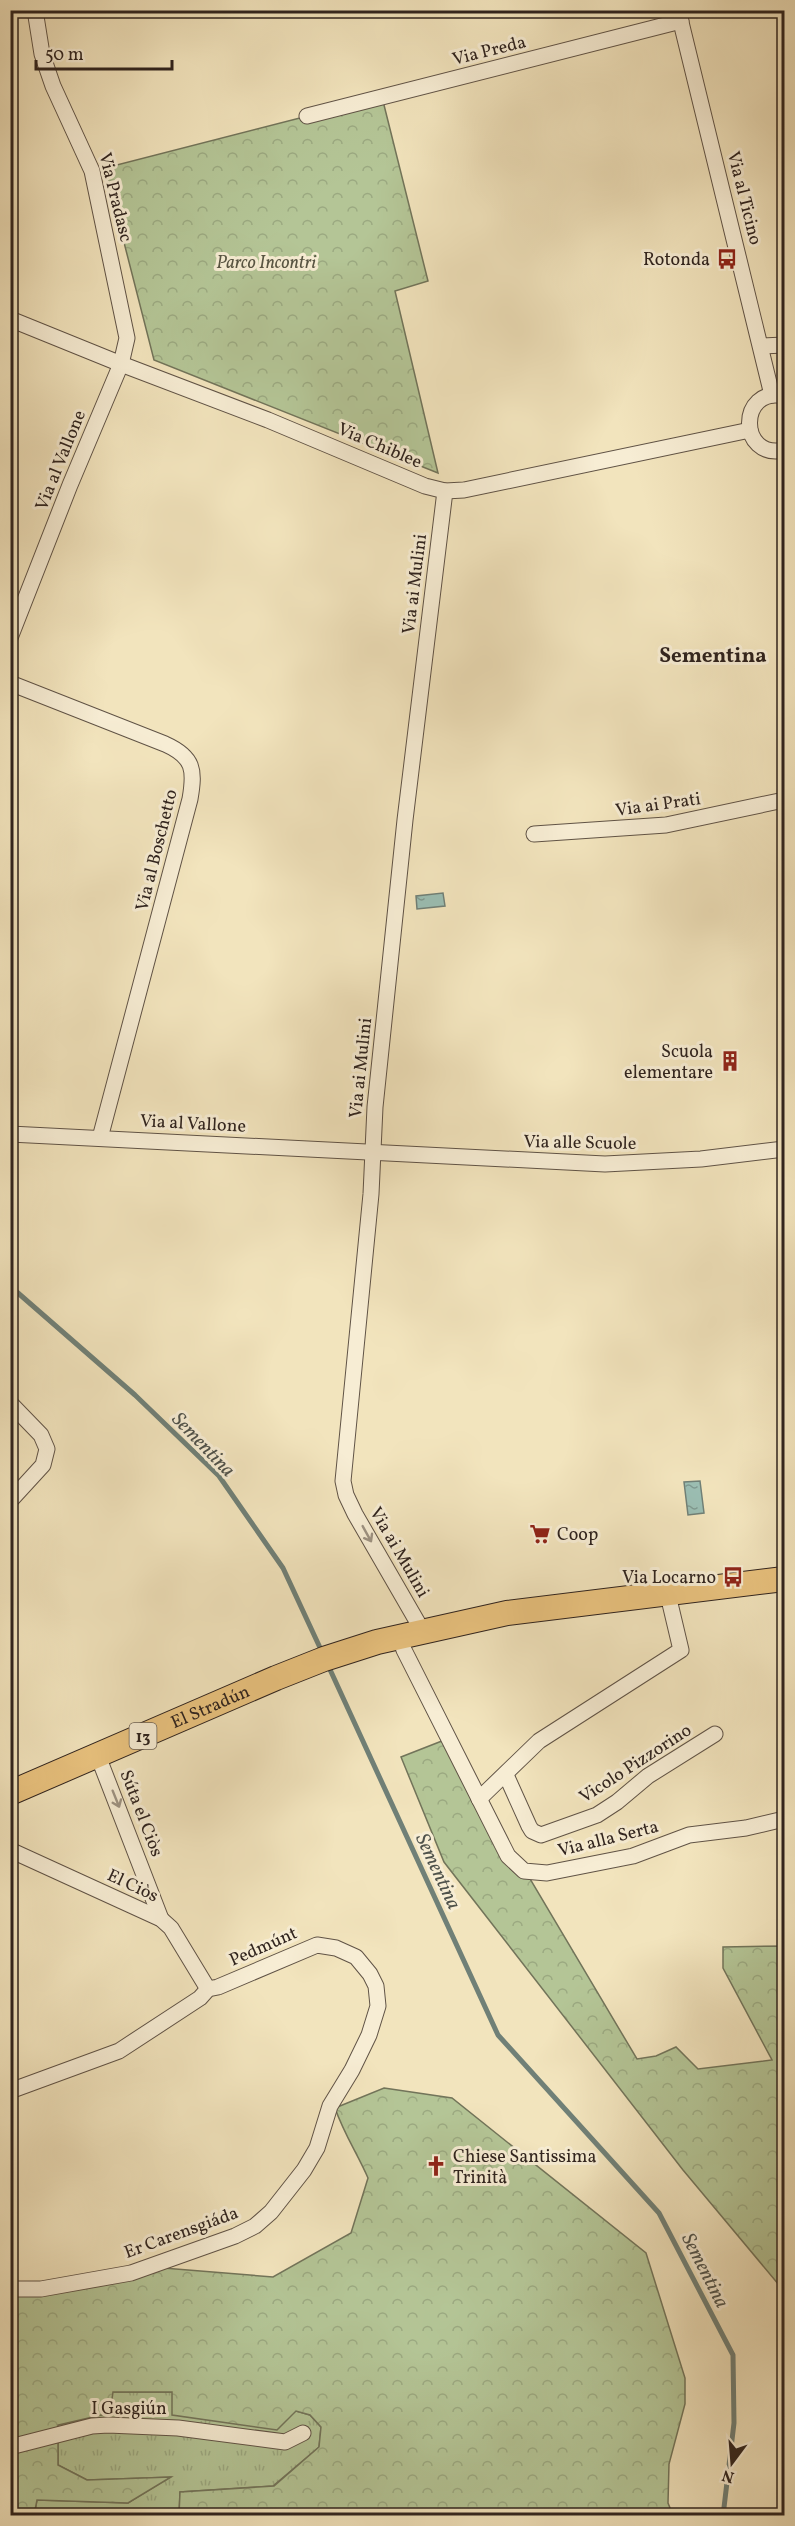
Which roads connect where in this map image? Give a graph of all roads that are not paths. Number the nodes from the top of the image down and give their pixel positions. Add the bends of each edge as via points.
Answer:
1 (35, 10) edge
2 (680, 16) edge
3 (307, 116) dead end
4 (10, 319) edge
5 (784, 345) edge
6 (761, 346) junction
7 (121, 364) junction
8 (778, 396) edge
9 (750, 430) junction
10 (784, 450) edge
11 (445, 491) junction
12 (10, 638) edge
13 (10, 683) edge
14 (784, 800) edge
15 (534, 834) dead end
16 (10, 1134) edge
17 (100, 1138) junction
18 (784, 1149) edge
19 (373, 1152) junction
20 (10, 1403) edge
21 (10, 1501) edge
22 (784, 1579) edge
23 (668, 1595) junction
24 (399, 1636) junction
25 (716, 1734) dead end
26 (98, 1756) junction
27 (506, 1775) junction
28 (10, 1793) edge
29 (479, 1799) junction
30 (784, 1819) edge
31 (10, 1850) edge
32 (160, 1919) junction
33 (208, 1989) junction
34 (10, 2091) edge
35 (304, 2169) joint
36 (10, 2289) edge
37 (303, 2433) dead end
38 (10, 2446) edge

1 - 7 street, Via Pradasc via 52,86 92,171 126,329
2 - 3 street, Via Preda
2 - 6 street, Via al Ticino
4 - 7 street, Via Chiblee
5 - 6 street
6 - 8 street, Via al Ticino
7 - 11 street, Via Chiblee
7 - 12 street, Via al Vallone
8 - 9 street via 765,398 753,408
9 - 10 street via 764,448
9 - 11 street, Via Chiblee
11 - 19 street, Via ai Mulini via 405,820
13 - 17 street, Via al Boschetto via 165,744 185,755 191,766 190,799
14 - 15 street, Via ai Prati via 666,825
16 - 17 street, Via al Vallone
17 - 19 street, Via al Vallone
18 - 19 street, Via alle Scuole via 702,1159 605,1164
19 -> 24 street, Via ai Mulini via 344,1480 346,1495
20 - 21 street via 41,1435 47,1449 43,1465
22 - 23 main road, 13
23 - 24 main road, 13 via 518,1611
23 - 27 street via 681,1650 555,1730
24 - 26 main road, El Stradún / 13 via 276,1678
24 - 29 street, Via alla Serta
25 - 27 street, Vicolo Pizzorino via 648,1776 597,1815 541,1836 528,1826
26 - 28 main road, El Stradún / 13
26 -> 32 street, Súta el Ciòs
27 - 29 street
29 - 30 street, Via alla Serta via 508,1857 524,1871 534,1873 633,1856 689,1835
31 - 32 street, El Ciòs
32 - 33 street, El Ciòs via 171,1928
33 - 34 street, Pedmúnt via 119,2051
33 - 35 street, Pedmúnt via 317,1945 347,1952 370,1974 378,1994 375,2019 352,2070 330,2106 317,2148
35 - 36 street, Er Carensgiáda via 271,2212 236,2236 131,2273 41,2289
37 - 38 street, I Gasgiún via 285,2442 178,2428 92,2426

